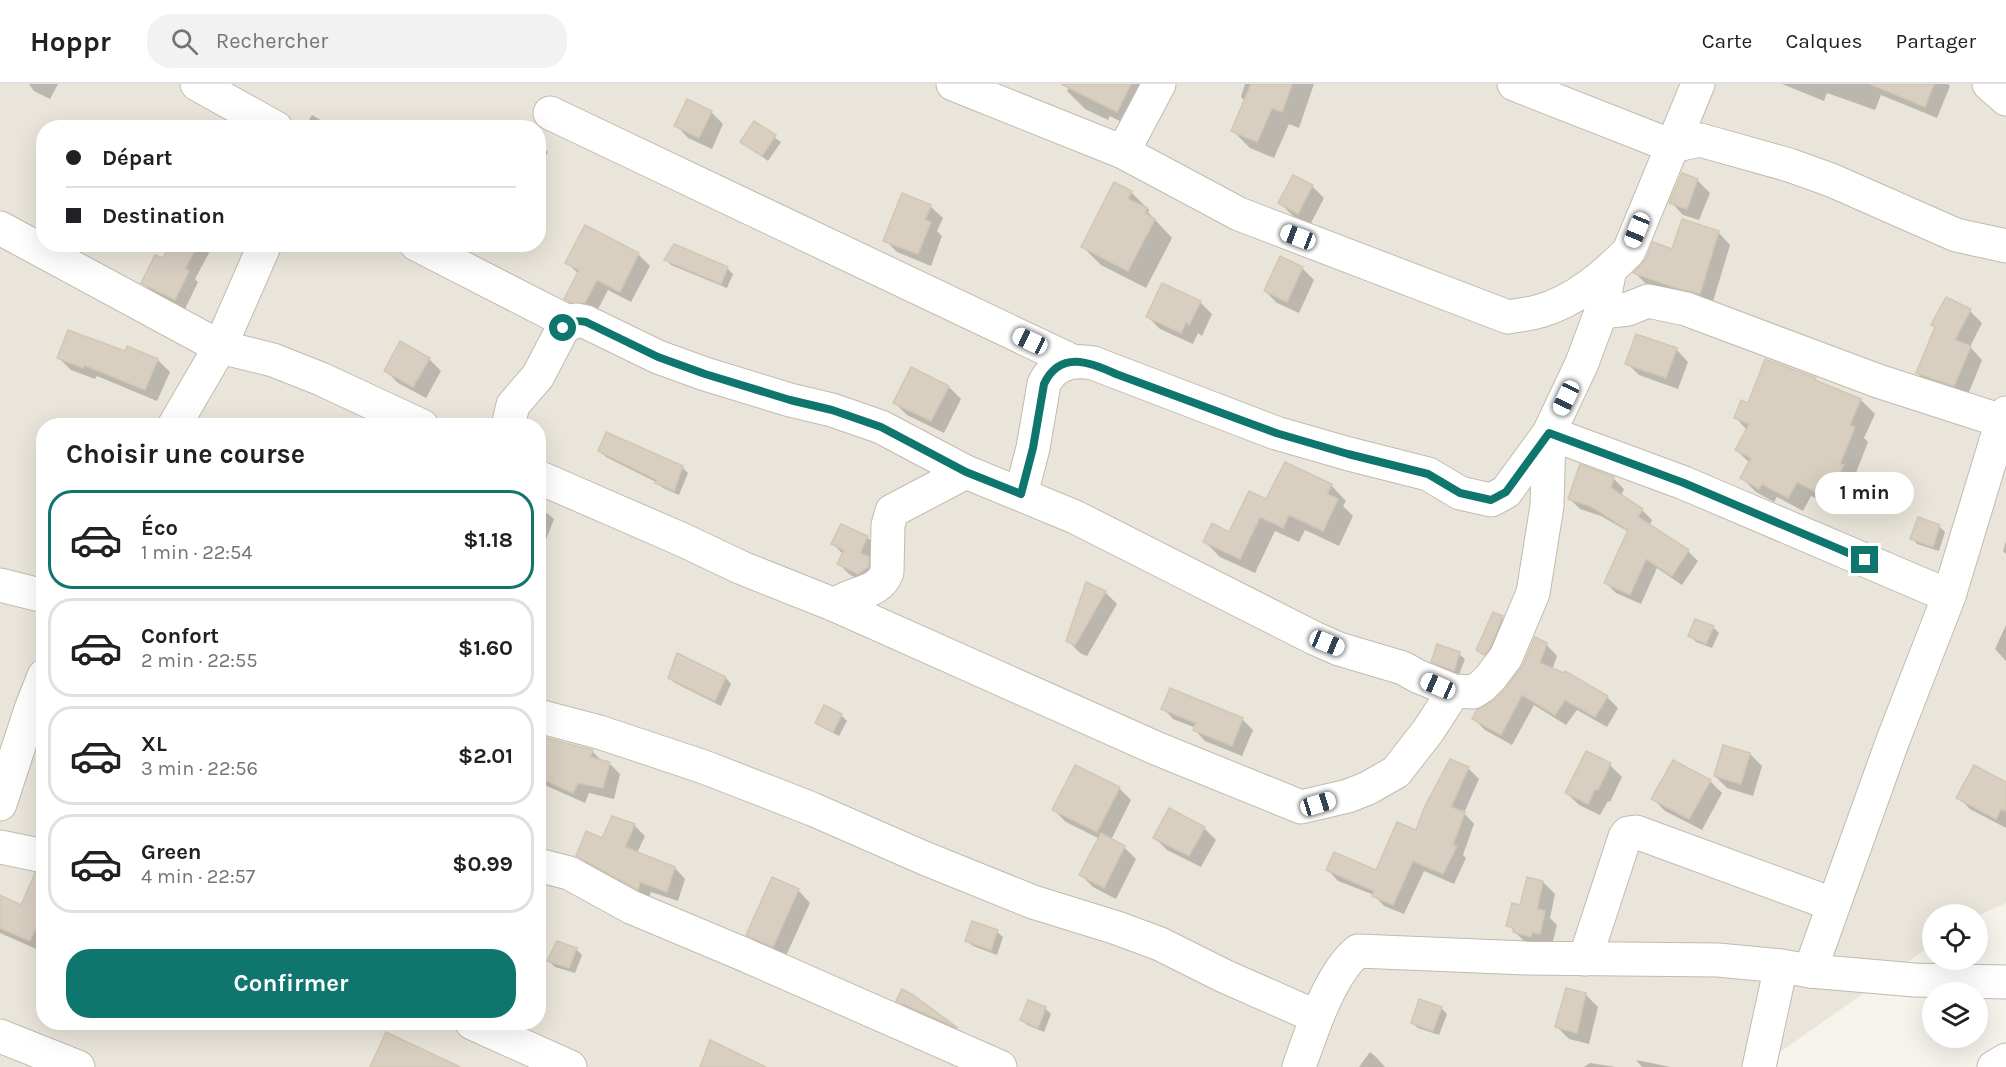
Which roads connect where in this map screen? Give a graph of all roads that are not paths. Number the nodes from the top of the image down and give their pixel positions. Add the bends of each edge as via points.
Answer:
1 (197, 84) edge
2 (952, 84) edge
3 (1159, 84) edge
4 (1514, 84) edge
5 (1698, 84) edge
6 (1989, 84) edge
7 (2006, 99) edge
8 (550, 113) dead end
9 (262, 120) edge
10 (1672, 146) junction
11 (1123, 152) junction
12 (0, 228) edge
13 (2006, 246) edge
14 (36, 247) edge
15 (44, 252) edge
16 (262, 252) edge
17 (432, 252) edge
18 (1610, 270) junction
19 (1601, 312) junction
20 (570, 323) junction
21 (220, 347) junction
22 (1072, 361) junction
23 (2004, 417) edge
24 (179, 418) edge
25 (405, 418) edge
26 (510, 418) edge
27 (1549, 433) junction
28 (966, 472) junction
29 (546, 480) edge
30 (1021, 494) junction
31 (0, 585) edge
32 (36, 594) edge
33 (1949, 596) junction
34 (835, 605) junction
35 (1454, 691) junction
36 (36, 695) edge
37 (546, 718) edge
38 (0, 804) edge
39 (0, 847) edge
40 (36, 854) edge
41 (546, 867) edge
42 (1833, 904) junction
43 (1585, 959) junction
44 (1796, 968) junction
45 (2006, 982) edge
46 (1317, 1017) junction
47 (488, 1030) edge
48 (0, 1036) edge
49 (78, 1067) edge
50 (570, 1067) edge
51 (1000, 1067) edge
52 (1299, 1067) edge
53 (1760, 1067) edge

1 - 9 street
2 - 11 street
3 - 11 street
4 - 10 street
5 - 10 street
6 - 7 street
8 - 22 street
10 - 13 street via 1700,140 1789,165 1956,235
10 - 18 street via 1629,251
11 - 18 street via 1239,214 1508,317 1540,311 1571,297
12 - 14 street
15 - 21 street
16 - 21 street
17 - 20 street
18 - 19 street
19 - 23 street via 1628,309 1648,301 1686,309 1878,381
19 - 27 street
20 - 26 street via 563,328 538,376 513,405
20 - 28 street via 586,322 697,371 872,423
21 - 24 street
21 - 25 street via 273,360
22 - 27 street via 1093,363 1276,433 1428,474 1460,493 1491,500 1506,492
22 - 30 street via 1047,376
23 - 33 street
27 - 33 street via 1684,483
27 - 35 street via 1547,506 1533,593 1506,657 1491,677 1473,692
28 - 30 street
28 - 34 street via 892,512 885,579 873,590
29 - 34 street
30 - 35 street via 1094,526 1314,638 1402,668
31 - 32 street
33 - 42 street
34 - 35 street via 1158,749 1301,807 1348,796 1396,772
36 - 38 street
37 - 46 street via 704,767 1033,902 1160,944
39 - 40 street
41 - 51 street via 569,873 631,907
42 - 43 street via 1636,832 1628,833
42 - 44 street
43 - 44 street via 1718,960
43 - 46 street via 1358,951 1345,963
44 - 45 street via 1915,980
44 - 53 street
46 - 52 street
47 - 50 street
48 - 49 street

